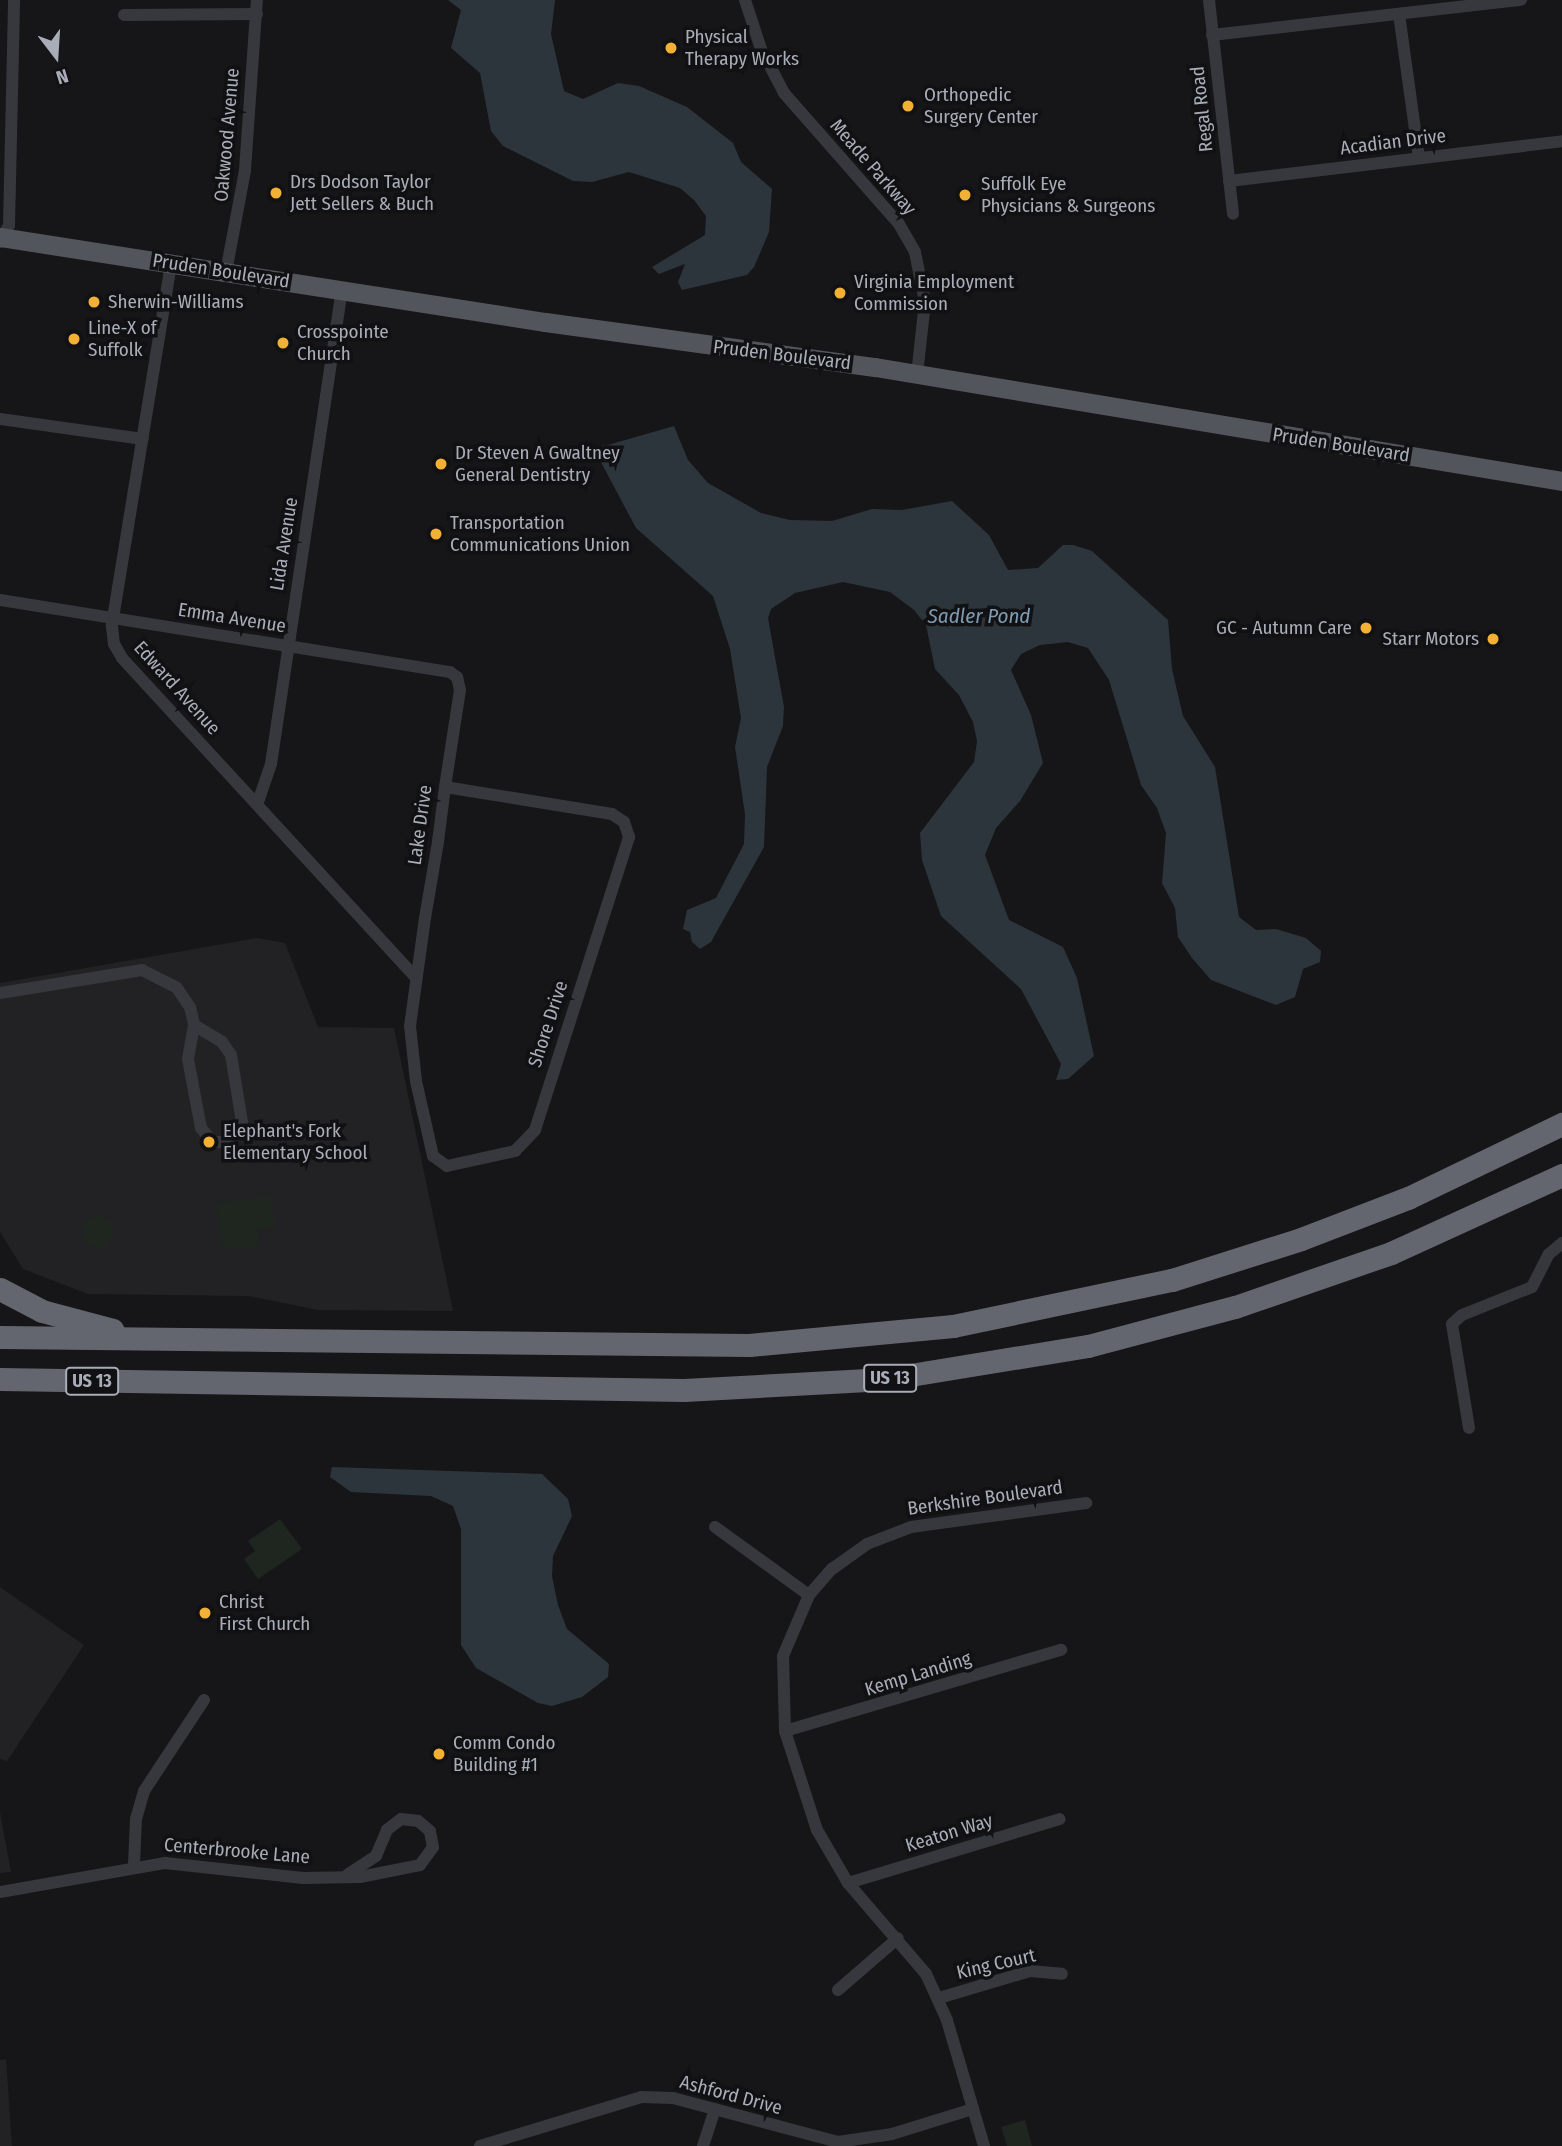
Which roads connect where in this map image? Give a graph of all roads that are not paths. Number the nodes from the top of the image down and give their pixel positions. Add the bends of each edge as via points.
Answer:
1 (14, 0) edge
2 (257, 0) edge
3 (745, 0) edge
4 (1209, 0) edge
5 (1521, 0) edge
6 (257, 14) junction
7 (1399, 14) junction
8 (124, 15) dead end
9 (1212, 35) junction
10 (1562, 141) edge
11 (1419, 158) junction
12 (1229, 181) junction
13 (1233, 214) dead end
14 (1, 239) edge
15 (171, 264) junction
16 (226, 272) junction
17 (342, 290) junction
18 (917, 374) junction
19 (0, 419) edge
20 (143, 439) junction
21 (1562, 481) edge
22 (0, 600) edge
23 (114, 618) junction
24 (288, 646) junction
25 (457, 677) joint
26 (445, 788) junction
27 (258, 802) junction
28 (416, 978) junction
29 (0, 993) edge
30 (194, 1025) junction
31 (1562, 1124) edge
32 (1562, 1175) edge
33 (1562, 1243) edge
34 (0, 1289) edge
35 (0, 1337) edge
36 (157, 1340) junction
37 (0, 1379) edge
38 (184, 1382) junction
39 (0, 1394) edge
40 (1469, 1428) dead end
41 (1086, 1503) dead end
42 (715, 1527) dead end
43 (809, 1595) junction
44 (1061, 1650) dead end
45 (204, 1700) dead end
46 (785, 1731) junction
47 (1060, 1819) dead end
48 (134, 1865) junction
49 (348, 1874) junction
50 (848, 1883) junction
51 (0, 1892) edge
52 (898, 1938) junction
53 (1062, 1974) dead end
54 (838, 1990) dead end
55 (939, 1998) junction
56 (715, 2109) junction
57 (973, 2109) junction
58 (480, 2146) edge
59 (703, 2146) edge
60 (984, 2146) edge

1 - 14 street via 9,225
2 - 6 street, Oakwood Avenue
3 - 18 street, Meade Parkway via 761,49 784,93 899,224 915,252 925,302
4 - 9 street, Regal Road
5 - 7 street
6 - 8 street
6 - 16 street, Oakwood Avenue via 246,170
7 - 9 street
7 - 11 street
9 - 12 street, Regal Road
10 - 11 street, Acadian Drive
11 - 12 street, Acadian Drive
12 - 13 street, Regal Road
14 - 15 main road, Pruden Boulevard
15 - 16 main road, Pruden Boulevard
15 - 20 street, Edward Avenue
16 - 17 main road, Pruden Boulevard
17 - 18 main road, Pruden Boulevard
17 - 24 street, Lida Avenue
18 - 21 main road, Pruden Boulevard
19 - 20 street
20 - 23 street, Edward Avenue
22 - 23 street, Emma Avenue
23 - 24 street, Emma Avenue
23 - 27 street, Edward Avenue via 112,639 122,658
24 - 25 street, Emma Avenue via 450,672
24 - 27 street, Lida Avenue via 271,764
25 - 26 street, Lake Drive via 460,690
26 - 28 street, Lake Drive
26 - 28 street, Shore Drive via 600,810 620,818 627,829 621,864 534,1130 515,1151 447,1166 433,1156 411,1047
27 - 28 street, Edward Avenue
29 - 30 street via 142,970 177,988 190,1007
30 - 30 street via 188,1059 201,1128 213,1142 226,1142 242,1122 231,1055 222,1042
31 - 36 highway, US 13 via 1439,1184 1301,1239 1172,1280 953,1326 749,1345
32 - 38 highway, US 13 via 1450,1228 1283,1292 1088,1346 964,1368 839,1383 684,1390
33 - 40 street via 1549,1254 1532,1287 1462,1315 1452,1324
34 - 36 highway via 42,1311
35 - 36 highway, US 13
37 - 38 highway, US 13
38 - 39 highway
41 - 43 street, Berkshire Boulevard via 890,1533 849,1555
42 - 43 street
43 - 46 street, Berkshire Boulevard via 783,1656
44 - 46 street, Kemp Landing
45 - 48 street via 144,1791 136,1819
46 - 50 street, Berkshire Boulevard via 817,1830
47 - 50 street, Keaton Way
48 - 49 street, Centerbrooke Lane via 165,1863 303,1878
48 - 51 street, Centerbrooke Lane
49 - 49 street, Centerbrooke Lane via 360,1877 420,1866 433,1847 430,1831 418,1821 401,1819 387,1830 376,1856
50 - 52 street, Berkshire Boulevard
52 - 54 street
52 - 55 street, Berkshire Boulevard
53 - 55 street, King Court via 1030,1972
55 - 57 street, Berkshire Boulevard
56 - 57 street, Ashford Drive via 838,2142 892,2134
56 - 58 street, Ashford Drive via 673,2098 641,2097
56 - 59 street
57 - 60 street, Berkshire Boulevard

